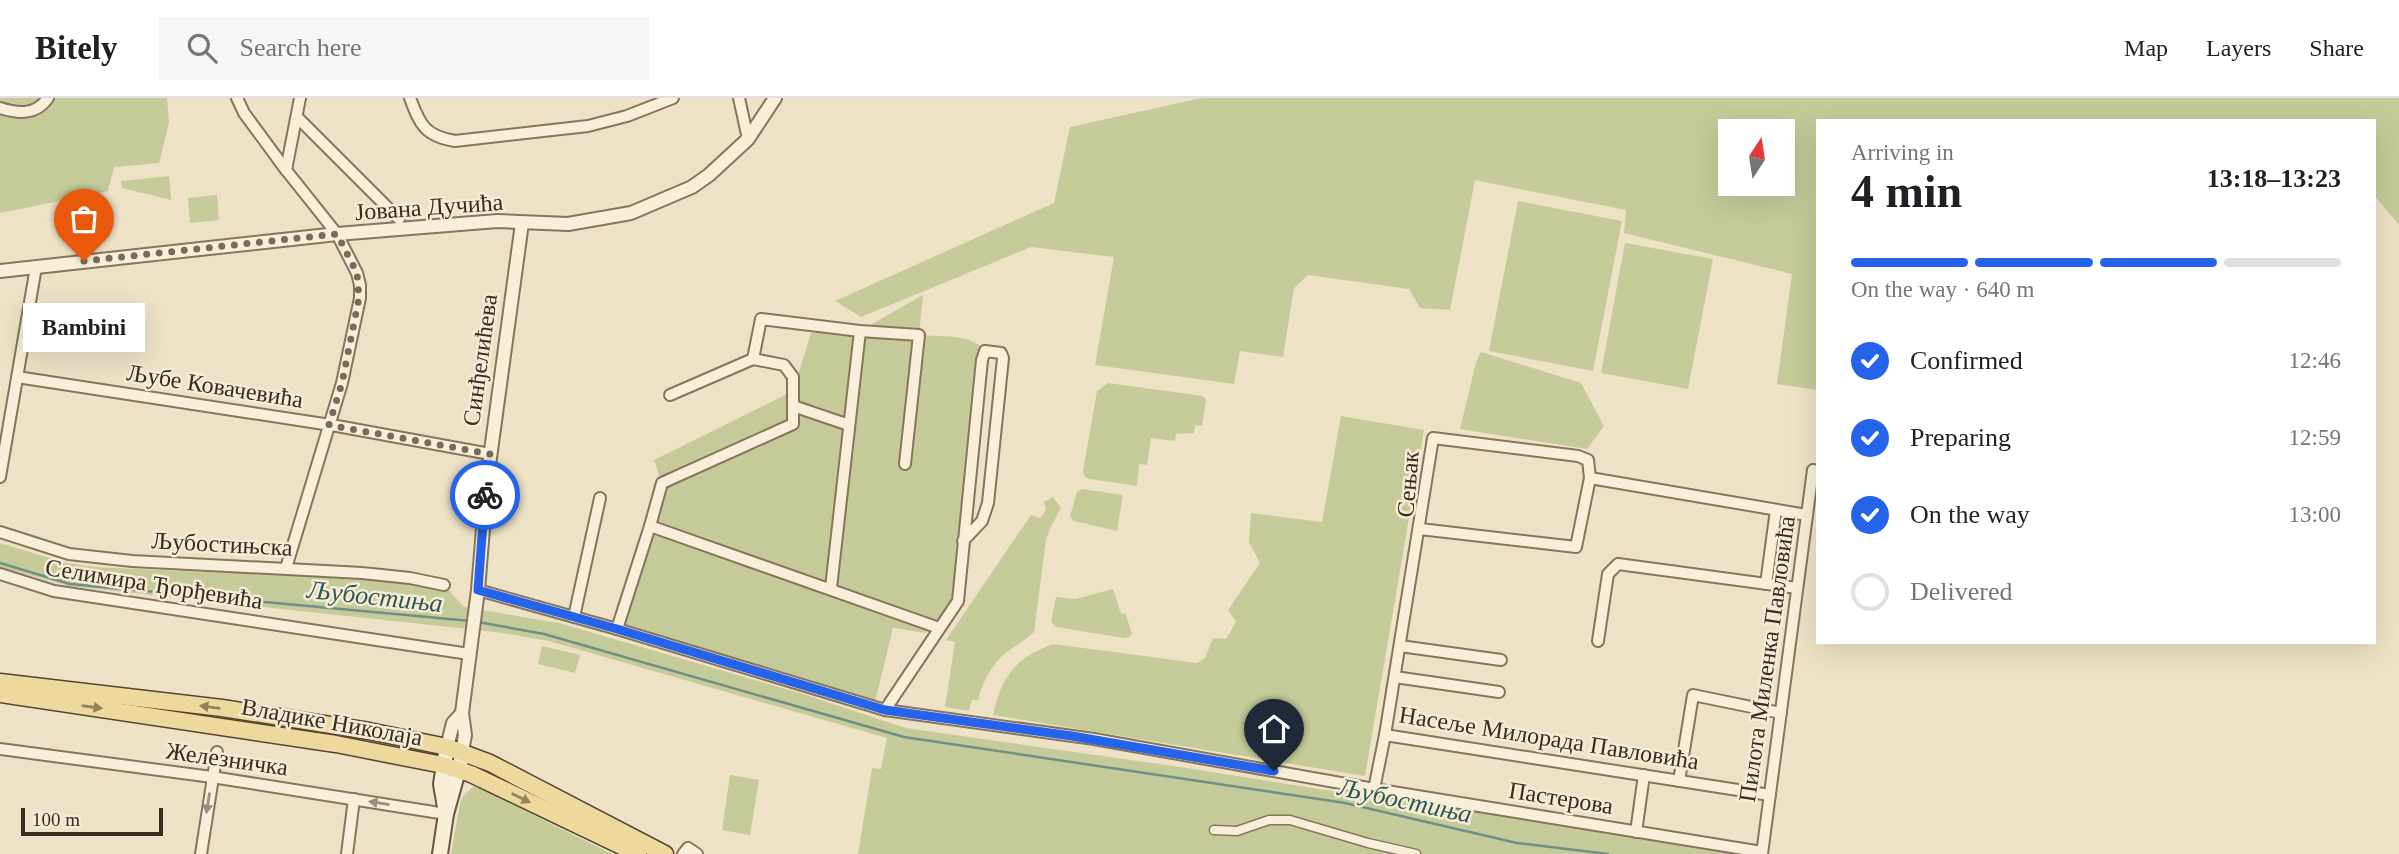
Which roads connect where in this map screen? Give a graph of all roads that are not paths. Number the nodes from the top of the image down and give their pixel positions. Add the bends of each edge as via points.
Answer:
1 (48, 98) edge
2 (237, 98) edge
3 (246, 98) edge
4 (300, 98) edge
5 (410, 98) edge
6 (673, 98) edge
7 (739, 98) edge
8 (775, 98) edge
9 (0, 108) edge
10 (244, 113) junction
11 (297, 117) junction
12 (748, 139) junction
13 (286, 170) junction
14 (398, 219) dead end
15 (522, 223) junction
16 (337, 234) junction
17 (36, 267) junction
18 (0, 271) edge
19 (860, 331) junction
20 (753, 359) junction
21 (16, 377) junction
22 (670, 395) dead end
23 (793, 406) junction
24 (329, 425) junction
25 (849, 425) junction
26 (490, 454) junction
27 (905, 464) dead end
28 (1813, 470) dead end
29 (0, 477) edge
30 (1590, 478) junction
31 (600, 498) dead end
32 (1776, 510) junction
33 (1807, 515) junction
34 (650, 526) junction
35 (1420, 529) junction
36 (0, 533) edge
37 (963, 541) junction
38 (286, 568) junction
39 (0, 574) edge
40 (1766, 584) junction
41 (444, 585) dead end
42 (831, 588) junction
43 (1797, 588) junction
44 (478, 590) junction
45 (574, 617) junction
46 (939, 628) junction
47 (617, 629) junction
48 (1598, 641) dead end
49 (1400, 646) junction
50 (469, 654) junction
51 (1502, 660) dead end
52 (1395, 677) junction
53 (0, 682) edge
54 (1499, 692) dead end
55 (0, 694) edge
56 (885, 710) junction
57 (462, 713) junction
58 (1781, 713) junction
59 (1385, 736) junction
60 (447, 747) junction
61 (0, 748) edge
62 (217, 752) dead end
63 (463, 752) junction
64 (451, 767) junction
65 (1644, 775) junction
66 (212, 777) junction
67 (1679, 780) junction
68 (1374, 789) junction
69 (1770, 795) junction
70 (354, 799) junction
71 (446, 814) junction
72 (1214, 830) dead end
73 (1636, 832) junction
74 (1762, 853) edge
75 (201, 854) edge
76 (346, 854) edge
77 (440, 854) edge
78 (638, 854) edge
79 (665, 854) edge
80 (1416, 854) edge

1 - 9 street via 34,110 18,113
2 - 10 street
3 - 10 street
4 - 11 street
5 - 6 street via 418,119 436,138 455,141 588,126
7 - 12 street
8 - 12 street, Јована Дучића
10 - 13 street
11 - 13 street
11 - 14 street
12 - 15 street, Јована Дучића via 692,187 631,213 568,224
13 - 16 street
15 - 16 street, Јована Дучића
15 - 26 street, Синђелићева
16 - 17 street, Јована Дучића
16 - 24 street via 357,273 359,298
17 - 18 street, Јована Дучића
17 - 21 street
19 - 20 street via 761,319
19 - 25 street
19 - 27 street via 919,335
20 - 22 street
20 - 23 street via 784,365 793,377
21 - 24 street, Љубе Ковачевића
21 - 29 street
23 - 25 street
23 - 34 street via 793,424 662,483
24 - 26 street, Љубе Ковачевића
24 - 38 street
25 - 42 street
26 - 44 street, Синђелићева
28 - 33 street, Пилота Миленка Павловића
30 - 32 street
30 - 35 street, Сењак via 1578,541 1572,548
30 - 35 street, Сењак via 1588,460 1578,456 1433,438
31 - 45 street
32 - 33 street
32 - 40 street
33 - 43 street, Пилота Миленка Павловића
34 - 42 street
34 - 47 street
35 - 49 street, Насеље Милорада Павловића
36 - 38 street, Љубостињска via 69,554
37 - 37 street via 983,354 996,351 1003,358 988,503 982,521
37 - 46 street via 958,601
38 - 41 street, Љубостињска via 386,575
39 - 50 street, Селимира Ђорђевића via 54,592
40 - 43 street
40 - 48 street via 1618,564 1608,574
42 - 46 street
43 - 58 street, Пилота Миленка Павловића
44 - 45 street, Пастерова
44 - 50 street, Синђелићева
45 - 47 street, Пастерова
46 - 56 street
47 - 56 street, Пастерова
49 - 51 street
49 - 52 street, Насеље Милорада Павловића
50 - 57 street, Синђелићева
52 - 54 street
52 - 59 street, Насеље Милорада Павловића
60 -> 53 main road, Владике Николаја via 222,708
55 -> 64 main road, Владике Николаја via 219,725
56 - 68 street, Пастерова via 1094,739
57 - 60 street, Синђелићева via 453,723
57 - 63 street, Синђелићева
58 - 67 street via 1693,695
58 - 69 street, Пилота Миленка Павловића
59 - 65 street, Насеље Милорада Павловића
59 - 68 street
60 - 63 main road, Владике Николаја
60 - 64 main road, Синђелићева
61 - 66 street, Железничка
62 - 66 street
63 - 64 main road, Синђелићева
63 - 79 main road, Владике Николаја
64 - 71 main road, Синђелићева via 441,784
64 -> 78 main road, Владике Николаја
65 - 67 street, Насеље Милорада Павловића
65 - 73 street
66 - 70 street, Железничка
66 -> 75 street
67 - 69 street, Насеље Милорада Павловића
68 - 73 street, Пастерова
69 - 74 street, Пилота Миленка Павловића
71 -> 70 street, Железничка
70 - 76 street
71 - 77 main road, Синђелићева
72 - 80 street via 1237,831 1269,820 1290,820
73 - 74 street, Пастерова

